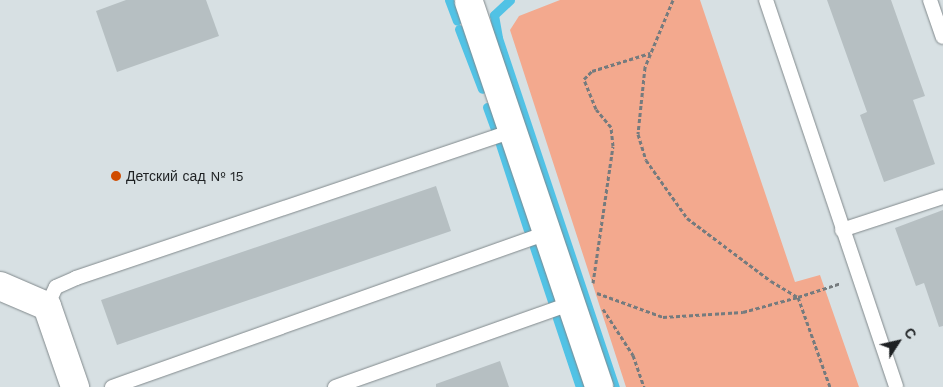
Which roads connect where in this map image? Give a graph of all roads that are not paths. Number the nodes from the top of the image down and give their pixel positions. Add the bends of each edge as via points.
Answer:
1 (766, 0) edge
2 (930, 0) edge
3 (471, 1) edge
4 (943, 35) edge
5 (513, 131) junction
6 (943, 196) edge
7 (842, 230) junction
8 (546, 233) junction
9 (0, 286) edge
10 (580, 297) junction
11 (48, 306) junction
12 (76, 387) edge
13 (112, 387) edge
14 (335, 387) edge
15 (599, 387) edge
16 (896, 387) edge

1 - 7 lane
2 - 4 lane
3 - 5 street
5 - 8 street
5 - 11 lane via 76,278 56,287
6 - 7 lane
7 - 16 lane
8 - 10 street
8 - 13 lane
9 - 11 street
10 - 14 lane
10 - 15 street
11 - 12 street

